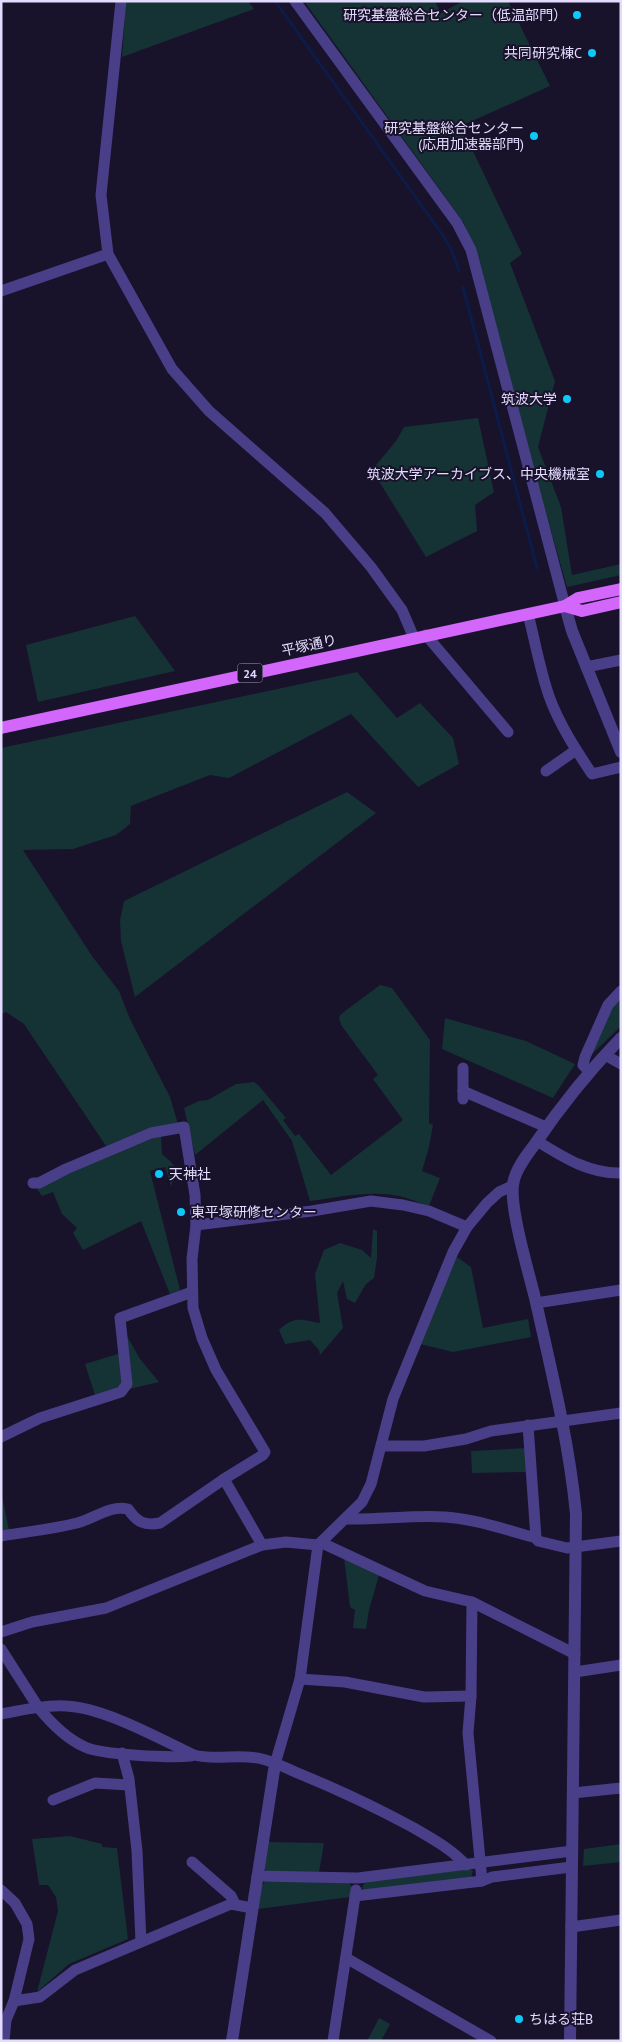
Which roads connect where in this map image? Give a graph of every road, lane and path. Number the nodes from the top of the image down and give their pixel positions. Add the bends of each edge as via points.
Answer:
1 (121, 1) edge
2 (295, 1) edge
3 (108, 254) junction
4 (1, 291) edge
5 (621, 588) edge
6 (621, 602) edge
7 (565, 606) junction
8 (528, 614) junction
9 (420, 636) junction
10 (621, 660) edge
11 (586, 667) junction
12 (1, 728) edge
13 (508, 732) dead end
14 (576, 750) junction
15 (621, 752) edge
16 (621, 767) edge
17 (546, 770) dead end
18 (621, 991) edge
19 (621, 1038) edge
20 (605, 1055) junction
21 (621, 1064) edge
22 (463, 1068) dead end
23 (589, 1071) junction
24 (546, 1127) junction
25 (536, 1141) junction
26 (621, 1173) edge
27 (33, 1183) dead end
28 (512, 1186) junction
29 (196, 1225) junction
30 (467, 1227) junction
31 (621, 1290) edge
32 (192, 1292) junction
33 (536, 1303) junction
34 (621, 1414) edge
35 (562, 1421) junction
36 (528, 1425) junction
37 (1, 1437) edge
38 (382, 1446) junction
39 (224, 1479) junction
40 (345, 1519) junction
41 (1, 1536) edge
42 (536, 1538) junction
43 (621, 1541) edge
44 (320, 1544) junction
45 (262, 1545) junction
46 (577, 1548) junction
47 (472, 1602) junction
48 (1, 1632) edge
49 (1, 1649) edge
50 (575, 1654) junction
51 (621, 1665) edge
52 (575, 1672) junction
53 (300, 1679) junction
54 (471, 1696) junction
55 (38, 1707) junction
56 (1, 1714) edge
57 (122, 1753) junction
58 (194, 1755) junction
59 (276, 1764) junction
60 (129, 1785) junction
61 (621, 1788) edge
62 (573, 1794) junction
63 (53, 1800) dead end
64 (572, 1852) junction
65 (192, 1862) dead end
66 (480, 1864) junction
67 (466, 1865) junction
68 (571, 1866) junction
69 (257, 1876) junction
70 (358, 1878) junction
71 (482, 1881) junction
72 (1, 1890) edge
73 (355, 1896) junction
74 (235, 1904) junction
75 (252, 1908) junction
76 (621, 1920) edge
77 (571, 1927) junction
78 (141, 1942) junction
79 (346, 1958) junction
80 (14, 2001) junction
81 (4, 2041) edge
82 (232, 2041) edge
83 (333, 2041) edge
84 (491, 2041) edge
85 (570, 2041) edge

1 - 3 street via 101,196
2 - 7 street via 457,223 471,250
3 - 4 street
3 - 9 street via 172,369 209,412 325,513 371,567
5 - 7 main road, 平塚通り / 24 via 578,598
6 - 7 main road, 平塚通り / 24 via 582,610
7 - 8 main road, 平塚通り / 24
7 - 11 street
8 - 9 main road, 平塚通り / 24
8 - 14 street via 549,695
9 - 12 main road, 平塚通り / 24
9 - 13 street
10 - 11 street
11 - 15 street
14 - 16 street via 592,774
14 - 17 street
18 - 23 street via 608,1005 585,1057 584,1065
19 - 20 street
20 - 21 street
20 - 23 street
22 - 24 street via 463,1095
23 - 24 street
24 - 25 street
25 - 26 street via 582,1166 600,1172
25 - 28 street
27 - 29 street via 151,1133 184,1126 196,1195
28 - 30 street via 497,1193
28 - 33 street
29 - 30 street via 371,1201 429,1211
29 - 32 street
30 - 38 street via 453,1252 393,1399
31 - 33 street
32 - 37 street via 120,1318 127,1384 121,1392 40,1418
32 - 39 street via 193,1308 210,1358 264,1449 263,1455
33 - 35 street
34 - 35 street
35 - 36 street
35 - 46 street via 572,1476
36 - 38 street via 424,1446
36 - 42 street
38 - 40 street via 362,1502
39 - 41 street via 160,1523 142,1524 128,1509 115,1507 77,1523
39 - 45 street
40 - 42 street via 444,1517
40 - 44 street
42 - 46 street
43 - 46 street
44 - 45 street via 286,1542
44 - 47 street via 425,1591
44 - 53 street
45 - 48 street via 106,1608 32,1622
46 - 50 street
47 - 50 street
47 - 54 street
49 - 55 street
50 - 52 street
51 - 52 street
52 - 62 street
53 - 54 street via 345,1682 424,1697
53 - 59 street
54 - 66 street via 468,1732
55 - 56 street
55 - 57 street via 79,1744 91,1750
55 - 58 street via 66,1706 99,1713
57 - 58 street
57 - 60 street
58 - 59 street via 208,1759 246,1756
59 - 67 street via 405,1823 448,1849
59 - 69 street
60 - 63 street via 95,1783
60 - 78 street via 137,1851
61 - 62 street
62 - 64 street
64 - 66 street
64 - 68 street
65 - 74 street via 231,1896
66 - 67 street
66 - 71 street
67 - 70 street
68 - 71 street
68 - 77 street
69 - 70 street
69 - 75 street
70 - 73 street
71 - 73 street
72 - 80 street via 15,1902 27,1924 29,1939
73 - 79 street
74 - 75 street
74 - 78 street
75 - 82 street
76 - 77 street
77 - 85 street
78 - 80 street via 75,1970 40,1997
79 - 83 street
79 - 84 street
80 - 81 street via 6,2020

